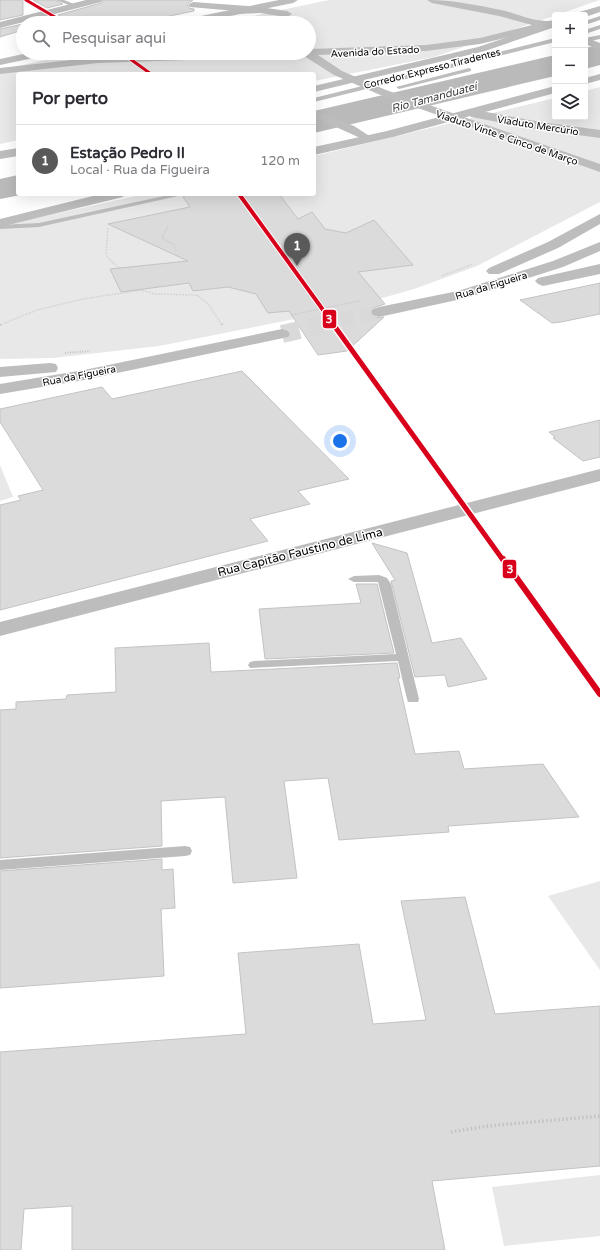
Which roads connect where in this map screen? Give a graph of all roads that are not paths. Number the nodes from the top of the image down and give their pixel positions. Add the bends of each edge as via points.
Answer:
1 (59, 0) edge
2 (98, 0) edge
3 (182, 0) edge
4 (289, 0) edge
5 (432, 0) edge
6 (193, 5) junction
7 (75, 6) junction
8 (21, 9) dead end
9 (248, 9) junction
10 (600, 9) edge
11 (234, 11) junction
12 (588, 13) edge
13 (36, 16) edge
14 (208, 16) edge
15 (213, 16) edge
16 (280, 16) edge
17 (287, 16) edge
18 (600, 18) edge
19 (16, 21) edge
20 (588, 22) edge
21 (552, 24) edge
22 (552, 24) edge
23 (0, 25) edge
24 (600, 27) edge
25 (552, 28) edge
26 (588, 31) edge
27 (552, 34) edge
28 (600, 37) edge
29 (588, 39) edge
30 (552, 41) edge
31 (588, 41) edge
32 (600, 47) edge
33 (316, 52) edge
34 (498, 54) junction
35 (316, 58) edge
36 (16, 59) edge
37 (108, 60) edge
38 (0, 62) edge
39 (479, 67) dead end
40 (0, 71) edge
41 (600, 77) edge
42 (588, 80) edge
43 (316, 89) edge
44 (552, 89) edge
45 (382, 92) junction
46 (316, 100) edge
47 (316, 107) edge
48 (316, 114) edge
49 (600, 134) edge
50 (369, 139) junction
51 (316, 151) edge
52 (16, 152) edge
53 (0, 155) edge
54 (600, 168) edge
55 (87, 196) edge
56 (110, 196) edge
57 (157, 196) edge
58 (0, 210) edge
59 (600, 218) edge
60 (0, 223) edge
61 (0, 227) edge
62 (600, 246) edge
63 (600, 268) edge
64 (461, 295) junction
65 (282, 334) tunnel mouth
66 (158, 358) junction
67 (0, 372) edge
68 (0, 389) edge
69 (600, 475) edge
70 (354, 579) dead end
71 (0, 629) edge
72 (403, 657) junction
73 (254, 665) dead end
74 (413, 699) dead end
75 (185, 851) dead end
76 (0, 865) edge

1 - 7 lane
2 - 7 main road
3 - 6 main road
4 - 9 main road
4 - 17 main road
5 - 25 main road via 500,13
6 - 9 main road
6 - 14 main road
7 - 8 main road
7 - 13 main road
9 - 11 main road
10 - 12 main road
11 - 15 main road
11 - 16 main road via 260,10
18 - 20 lane
19 - 23 main road
21 - 33 main road, Avenida do Estado via 480,41 426,48
22 - 43 main road, Avenida do Estado via 481,48
24 - 26 lane
27 - 34 lane, Corredor Expresso Tiradentes
28 - 29 lane
30 - 34 lane, Corredor Expresso Tiradentes
31 - 32 main road
34 - 46 lane, Corredor Expresso Tiradentes
35 - 45 main road, Viaduto Vinte e Cinco de Março via 338,73
36 - 38 main road
37 - 40 main road, Avenida do Estado
39 - 47 lane, Corredor Expresso Tiradentes
41 - 42 main road
44 - 50 main road
45 - 49 main road, Viaduto Mercúrio via 495,118
45 - 54 main road, Viaduto Vinte e Cinco de Março
48 - 50 street
50 - 51 main road
52 - 53 main road
55 - 58 main road
56 - 60 main road
57 - 61 lane via 39,225
59 - 64 main road, Rua da Figueira via 514,264 385,311
62 - 64 main road, Rua da Figueira via 558,264
63 - 64 main road via 511,289
65 - 66 main road, Rua da Figueira
66 - 67 main road, Rua da Figueira
66 - 68 main road, Rua da Figueira via 84,375
69 - 71 main road, Rua Capitão Faustino de Lima
70 - 72 lane via 383,580
72 - 73 lane
72 - 74 lane
75 - 76 lane

